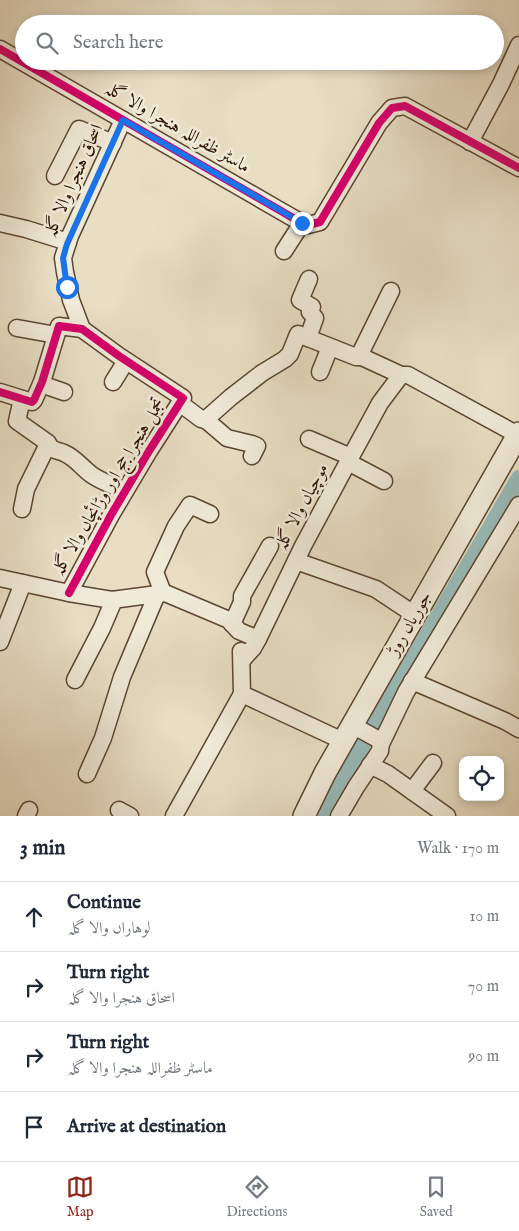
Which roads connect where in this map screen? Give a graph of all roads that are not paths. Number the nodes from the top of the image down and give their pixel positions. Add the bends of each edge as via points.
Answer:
1 (519, 45) edge
2 (0, 49) edge
3 (15, 58) edge
4 (36, 70) edge
5 (123, 120) junction
6 (470, 142) junction
7 (113, 143) junction
8 (519, 168) edge
9 (55, 176) dead end
10 (0, 223) edge
11 (305, 224) junction
12 (68, 242) junction
13 (284, 251) dead end
14 (309, 279) dead end
15 (391, 291) dead end
16 (17, 328) dead end
17 (82, 329) junction
18 (56, 335) junction
19 (308, 338) junction
20 (330, 347) junction
21 (361, 357) junction
22 (126, 361) junction
23 (320, 372) dead end
24 (401, 374) junction
25 (113, 382) dead end
26 (41, 384) junction
27 (0, 392) edge
28 (64, 392) dead end
29 (22, 398) junction
30 (182, 403) junction
31 (206, 420) junction
32 (518, 434) edge
33 (308, 439) dead end
34 (48, 444) junction
35 (252, 456) dead end
36 (350, 460) junction
37 (384, 481) dead end
38 (125, 491) junction
39 (519, 504) edge
40 (22, 509) dead end
41 (210, 514) dead end
42 (513, 529) edge
43 (270, 546) dead end
44 (296, 560) junction
45 (0, 578) edge
46 (23, 583) junction
47 (69, 593) junction
48 (160, 594) junction
49 (114, 600) junction
50 (415, 615) junction
51 (236, 627) junction
52 (258, 639) junction
53 (0, 642) edge
54 (242, 660) junction
55 (75, 680) dead end
56 (412, 681) junction
57 (242, 694) junction
58 (519, 729) edge
59 (351, 732) junction
60 (377, 741) junction
61 (433, 763) dead end
62 (370, 765) junction
63 (87, 774) dead end
64 (412, 791) junction
65 (174, 816) edge
66 (304, 816) edge
67 (340, 816) edge
68 (447, 816) edge

1 - 6 street
2 - 3 street, ماسٹر ظفراللہ ہنجرا والا گلہ
4 - 5 street, ماسٹر ظفراللہ ہنجرا والا گلہ
5 - 7 street, اسحاق ہنجرا والا گلہ
5 - 11 street, ماسٹر ظفراللہ ہنجرا والا گلہ
6 - 8 street
6 - 11 street via 404,106 392,108 379,123 320,222
7 - 9 street via 79,129
7 - 12 street, اسحاق ہنجرا والا گلہ
10 - 12 street
11 - 13 street
12 - 17 street, اسحاق ہنجرا والا گلہ via 63,258 69,294
14 - 19 street via 300,300 312,307 310,312 315,318
15 - 21 street
16 - 18 street
17 - 18 street via 59,326
17 - 22 street
18 - 26 street
19 - 20 street
19 - 31 street via 298,334 285,360 262,373
20 - 21 street
20 - 23 street
21 - 24 street
22 - 25 street
22 - 30 street via 180,395 184,398
24 - 32 street
24 - 36 street, موچیاں والا گلہ via 380,403
26 - 28 street
26 - 29 street via 32,402
27 - 29 street
29 - 34 street via 17,421
30 - 31 street
30 - 38 street, تجمل ہنجرا جج اور وڑائچاں والا گلہ
31 - 35 street via 227,438 257,446
32 - 50 street, جوریاں روڑ
33 - 36 street
34 - 38 street via 79,462 91,474
34 - 40 street via 26,489
36 - 37 street
36 - 44 street, موچیاں والا گلہ
38 - 47 street, تجمل ہنجرا جج اور وڑائچاں والا گلہ
39 - 42 street
41 - 48 street via 190,504 176,526 155,572
42 - 56 street
43 - 51 street via 242,596
44 - 50 street via 376,589
44 - 52 street, موچیاں والا گلہ
45 - 46 street
46 - 47 street
46 - 53 street
47 - 49 street
48 - 49 street
48 - 51 street via 213,613
48 - 63 street via 122,677 103,738
49 - 55 street
50 - 59 street, جوریاں روڑ
51 - 52 street
51 - 54 street via 241,636
52 - 54 street, موچیاں والا گلہ
54 - 57 street
56 - 58 street
56 - 60 street
57 - 59 street
57 - 65 street
59 - 60 street
59 - 66 street, جوریاں روڑ
60 - 62 street via 380,751
61 - 64 street
62 - 64 street
62 - 67 street
64 - 68 street

